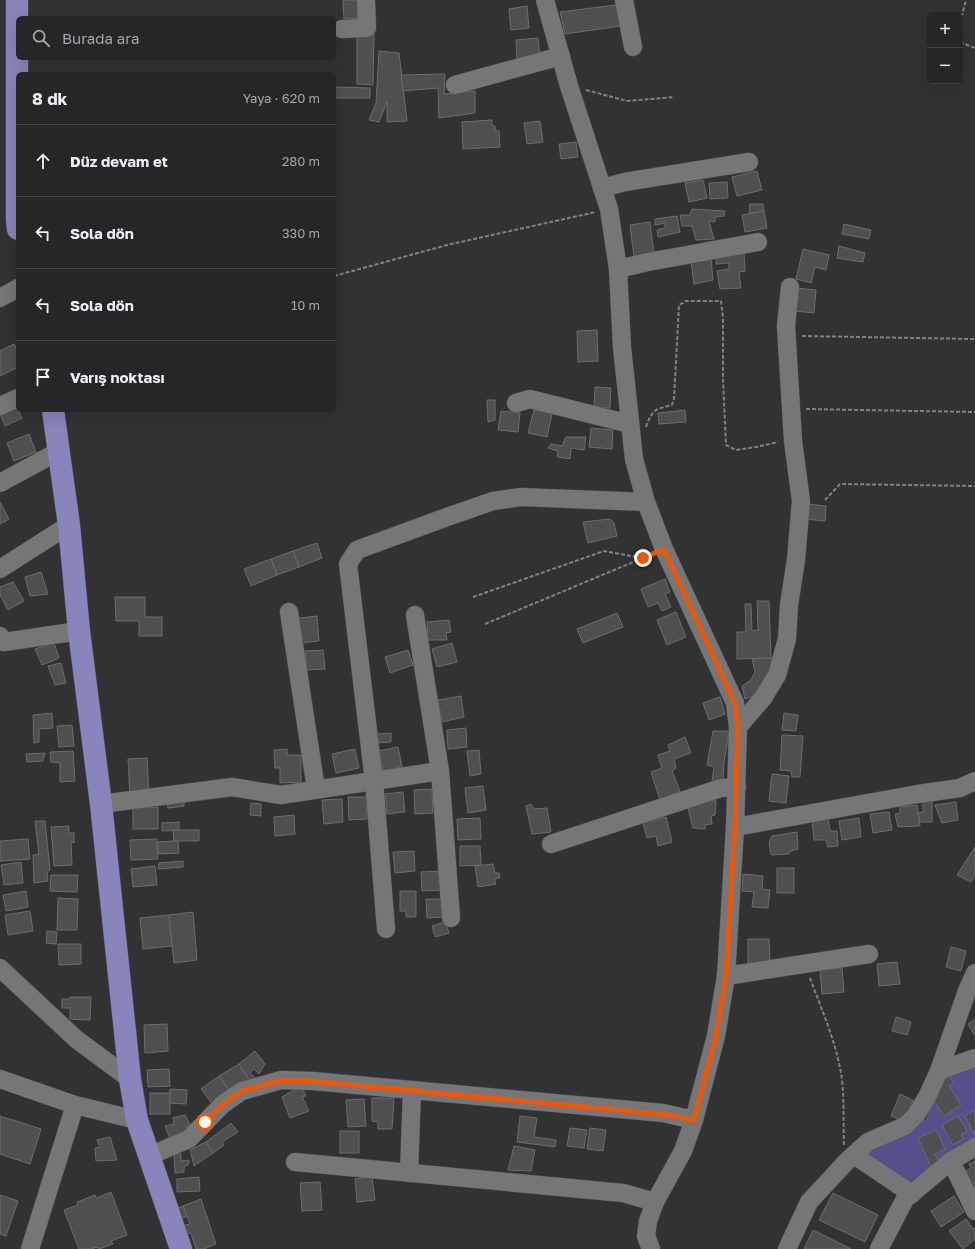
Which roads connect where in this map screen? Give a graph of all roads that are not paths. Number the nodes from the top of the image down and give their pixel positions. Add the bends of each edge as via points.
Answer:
1 (16, 0) edge
2 (366, 0) edge
3 (545, 0) edge
4 (624, 0) edge
5 (16, 16) edge
6 (342, 29) dead end
7 (633, 46) dead end
8 (561, 56) junction
9 (16, 60) edge
10 (16, 72) edge
11 (455, 85) dead end
12 (749, 162) dead end
13 (602, 188) junction
14 (758, 242) dead end
15 (618, 269) junction
16 (790, 287) dead end
17 (16, 289) edge
18 (0, 298) edge
19 (16, 399) edge
20 (516, 403) dead end
21 (0, 406) edge
22 (52, 412) edge
23 (631, 429) junction
24 (59, 451) junction
25 (0, 483) edge
26 (646, 502) junction
27 (69, 525) junction
28 (0, 569) edge
29 (289, 612) dead end
30 (415, 615) dead end
31 (79, 631) junction
32 (0, 636) edge
33 (738, 727) junction
34 (440, 770) junction
35 (374, 781) junction
36 (975, 781) edge
37 (737, 787) junction
38 (316, 789) junction
39 (101, 804) junction
40 (735, 827) junction
41 (551, 844) dead end
42 (451, 918) dead end
43 (386, 929) dead end
44 (869, 954) dead end
45 (0, 968) edge
46 (975, 973) edge
47 (726, 976) junction
48 (975, 1058) edge
49 (939, 1071) junction
50 (130, 1078) junction
51 (0, 1079) edge
52 (412, 1090) junction
53 (75, 1105) junction
54 (137, 1120) junction
55 (694, 1120) junction
56 (975, 1147) edge
57 (854, 1155) junction
58 (149, 1156) junction
59 (951, 1161) junction
60 (296, 1162) dead end
61 (409, 1173) junction
62 (912, 1194) junction
63 (655, 1202) junction
64 (975, 1211) edge
65 (30, 1249) edge
66 (181, 1249) edge
67 (651, 1249) edge
68 (787, 1249) edge
69 (879, 1249) edge

1 - 5 main road
2 - 6 street via 367,28
3 - 8 street
4 - 7 street
8 - 11 street
8 - 13 street
9 - 10 main road
12 - 13 street
13 - 15 street via 609,209
14 - 15 street
15 - 23 street via 622,347
16 - 33 street via 786,326 793,441 801,501 787,639 777,675 763,698
17 - 18 street
19 - 21 street
20 - 23 street via 530,399
22 - 24 main road
23 - 26 street via 634,458
24 - 25 street
24 - 27 main road
26 - 33 street via 664,549 735,703
26 - 35 street via 521,497 493,501 357,550 348,564
27 - 28 street
27 - 31 main road
29 - 38 street
30 - 34 street
31 - 32 street via 4,642
31 - 39 main road
33 - 37 street
34 - 35 street
34 - 42 street
35 - 38 street
35 - 43 street
36 - 40 street via 960,788
37 - 40 street
37 - 41 street via 721,788
38 - 39 street via 281,795 232,787
39 - 50 main road
40 - 47 street
44 - 47 street
45 - 50 street via 76,1039
46 - 49 street
47 - 55 street via 716,1036
48 - 49 street
49 - 57 street via 916,1115 905,1126 868,1142
50 - 54 main road
51 - 53 street
52 - 55 street via 663,1114
52 - 58 street via 281,1080 242,1091 223,1104 189,1138
52 - 61 street
53 - 54 street
53 - 65 street
54 - 58 main road
55 - 63 street via 683,1151
56 - 59 street
57 - 62 street
57 - 68 street via 808,1202
58 - 66 main road
59 - 62 street
59 - 64 street
60 - 61 street
61 - 63 street via 623,1193
62 - 69 street via 905,1199
63 - 67 street via 646,1236

